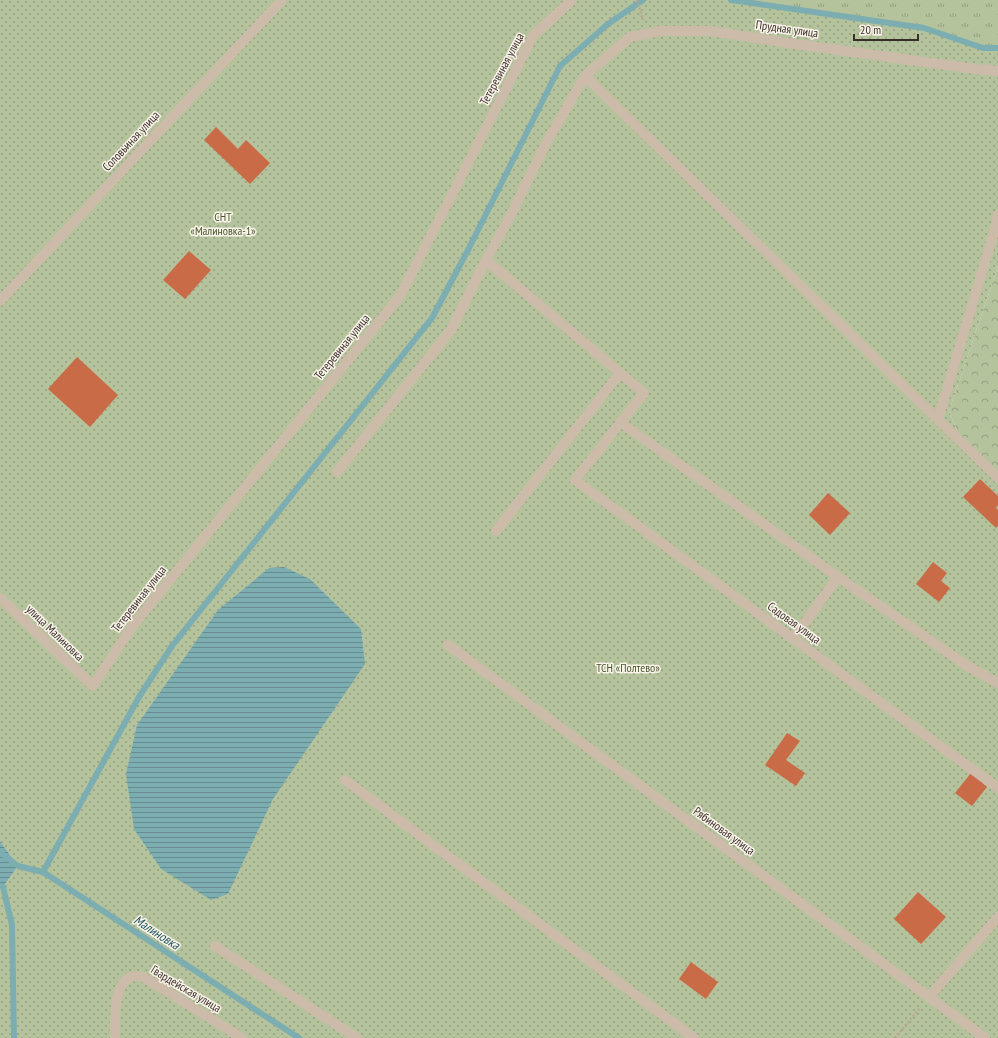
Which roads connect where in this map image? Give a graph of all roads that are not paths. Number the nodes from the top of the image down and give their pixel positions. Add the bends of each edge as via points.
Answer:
1 (282, 0) edge
2 (572, 0) edge
3 (998, 71) edge
4 (586, 76) junction
5 (998, 214) edge
6 (486, 260) junction
7 (0, 300) edge
8 (620, 373) junction
9 (938, 419) junction
10 (620, 422) junction
11 (337, 472) dead end
12 (998, 478) edge
13 (496, 531) dead end
14 (838, 577) junction
15 (0, 598) edge
16 (793, 638) junction
17 (448, 645) dead end
18 (998, 683) edge
19 (93, 686) joint
20 (345, 780) dead end
21 (998, 788) edge
22 (998, 917) edge
23 (215, 946) dead end
24 (929, 997) junction
25 (115, 1038) edge
26 (242, 1038) edge
27 (357, 1038) edge
28 (694, 1038) edge
29 (985, 1038) edge

1 - 7 street, Соловьиная улица
2 - 19 street, Тетеревиная улица via 533,36 400,296 131,628
3 - 4 street, Прудная улица via 711,31 661,31 630,37
4 - 6 street, Прудная улица via 544,147
4 - 9 street
5 - 9 street
6 - 8 street
6 - 11 street, Прудная улица via 451,330
8 - 10 street via 644,393
8 - 13 street
9 - 12 street
10 - 14 street
10 - 16 street, Садовая улица via 575,480
14 - 16 street
14 - 18 street via 969,667
15 - 19 street, улица Малиновка
16 - 21 street, Садовая улица
17 - 24 street, Рябиновая улица
20 - 28 street
22 - 24 street
23 - 27 street
24 - 29 street, Рябиновая улица
25 - 26 street, Гвардейская улица via 115,1008 118,994 124,982 130,977 138,976 147,978

